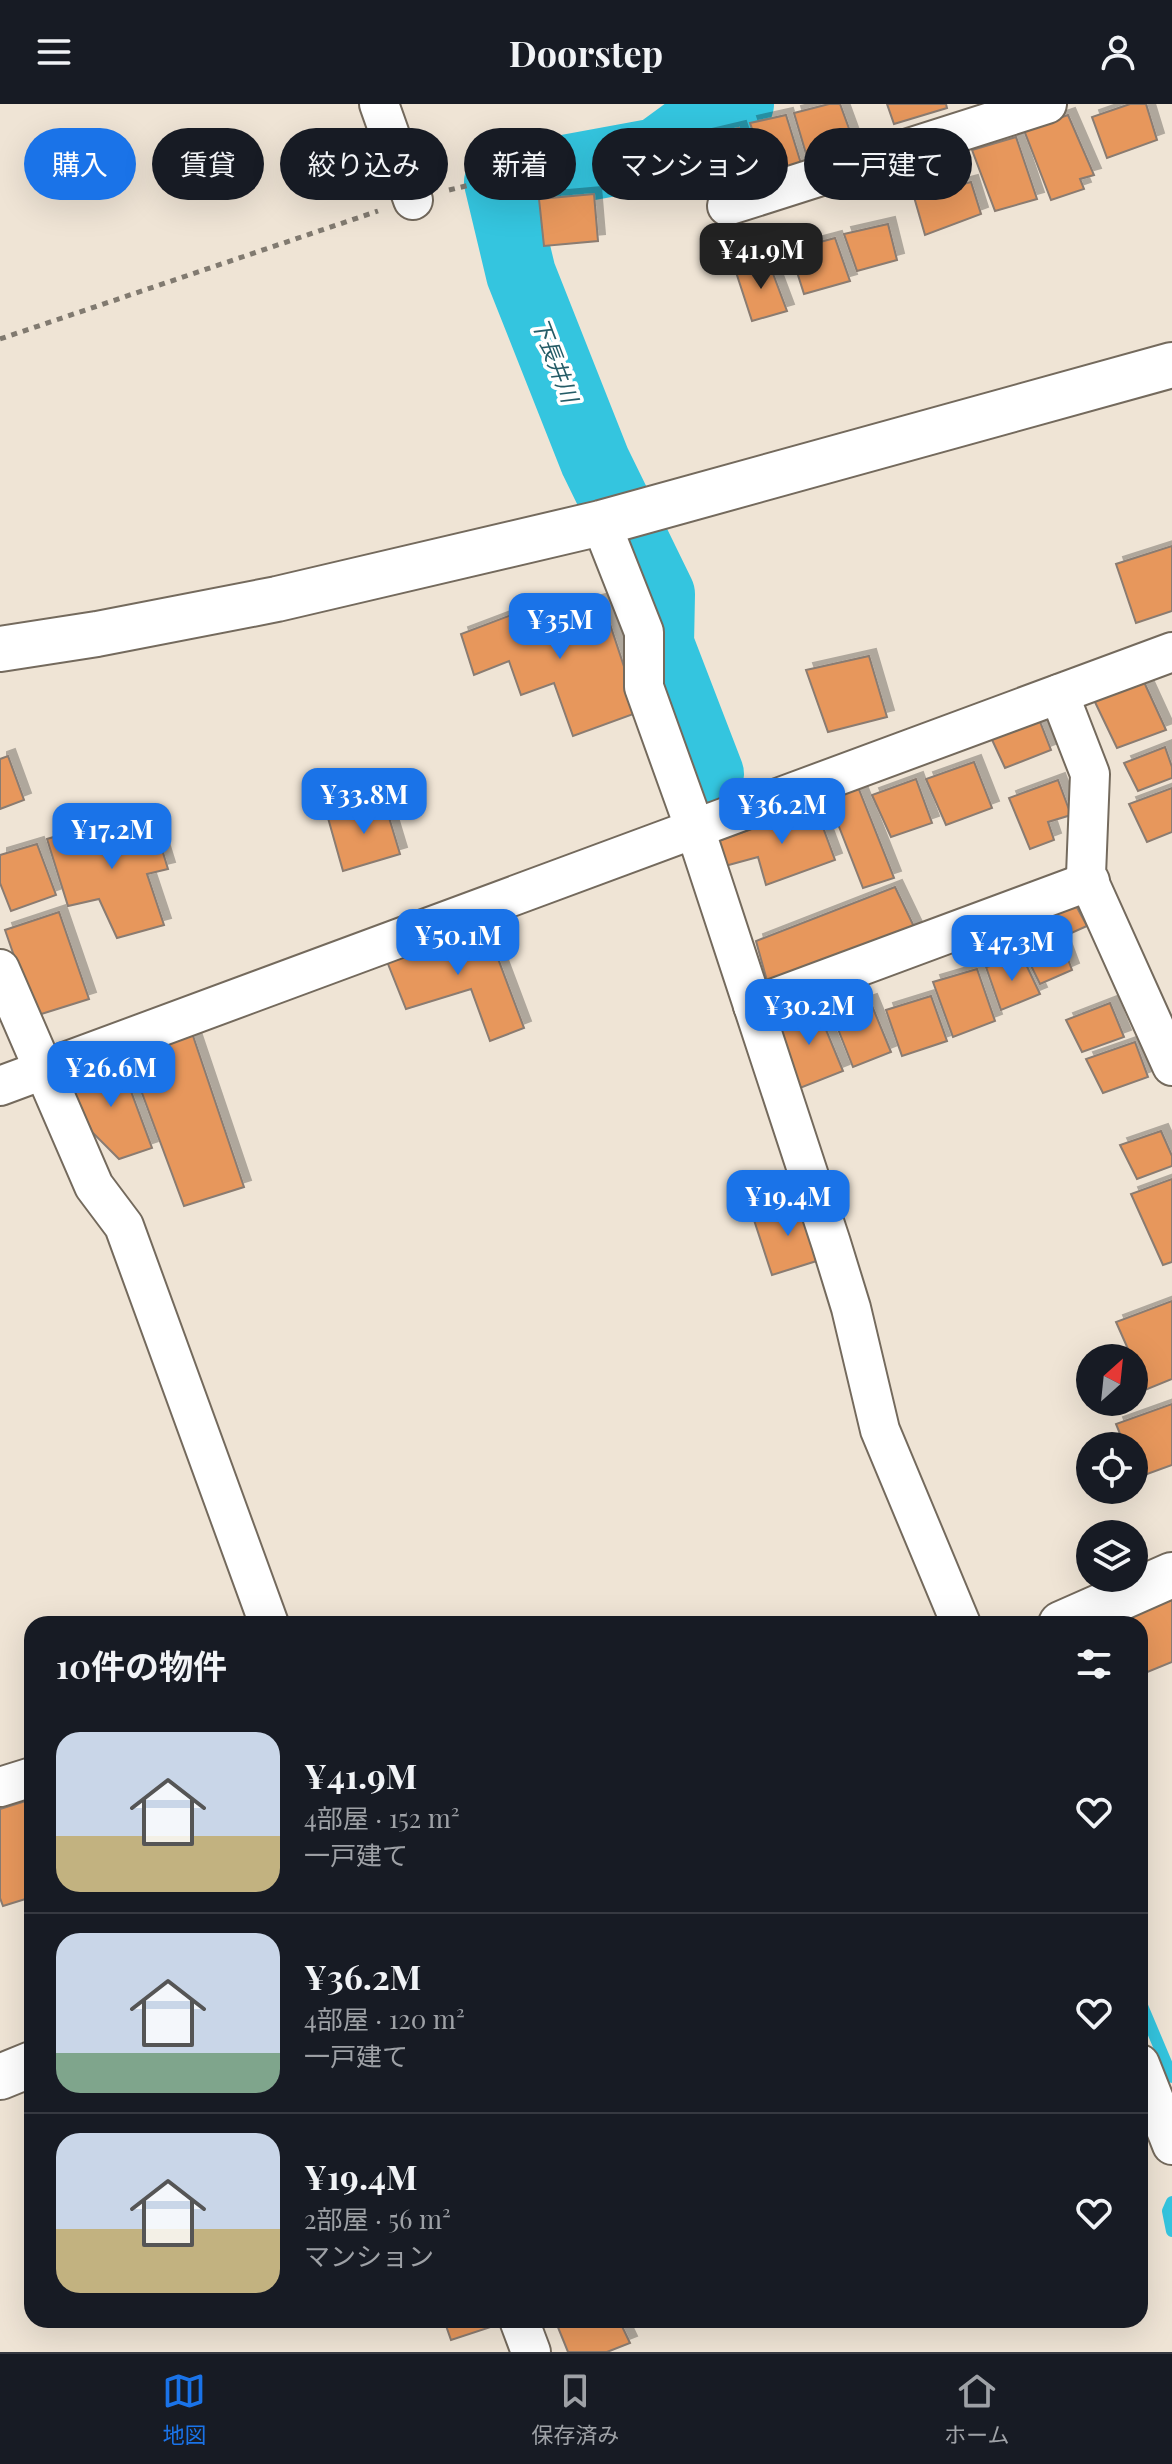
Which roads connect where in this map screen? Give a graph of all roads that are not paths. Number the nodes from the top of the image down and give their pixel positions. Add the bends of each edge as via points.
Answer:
1 (379, 104) edge
2 (1047, 104) edge
3 (388, 128) edge
4 (727, 206) dead end
5 (1172, 365) edge
6 (601, 523) junction
7 (0, 649) edge
8 (1172, 652) edge
9 (1059, 694) junction
10 (695, 829) junction
11 (1090, 881) junction
12 (0, 969) edge
13 (753, 1006) junction
14 (1172, 1066) edge
15 (43, 1071) junction
16 (0, 1086) edge
17 (1172, 1575) edge
18 (266, 1616) edge
19 (958, 1616) edge
20 (1079, 1616) edge
21 (24, 1780) edge
22 (0, 1787) edge
23 (24, 2067) edge
24 (0, 2077) edge
25 (1148, 2084) edge
26 (1172, 2145) edge
27 (522, 2328) edge
28 (531, 2352) edge

1 - 3 street
2 - 4 street
5 - 6 street
6 - 7 street via 277,599
6 - 10 street via 644,632 644,687
8 - 9 street
9 - 10 street
9 - 11 street via 1090,774
10 - 13 street
10 - 15 street
11 - 13 street
11 - 14 street
12 - 15 street
13 - 19 street via 851,1308 880,1430
15 - 16 street
15 - 18 street via 94,1186 124,1226
17 - 20 street
21 - 22 street
23 - 24 street
25 - 26 street
27 - 28 street

